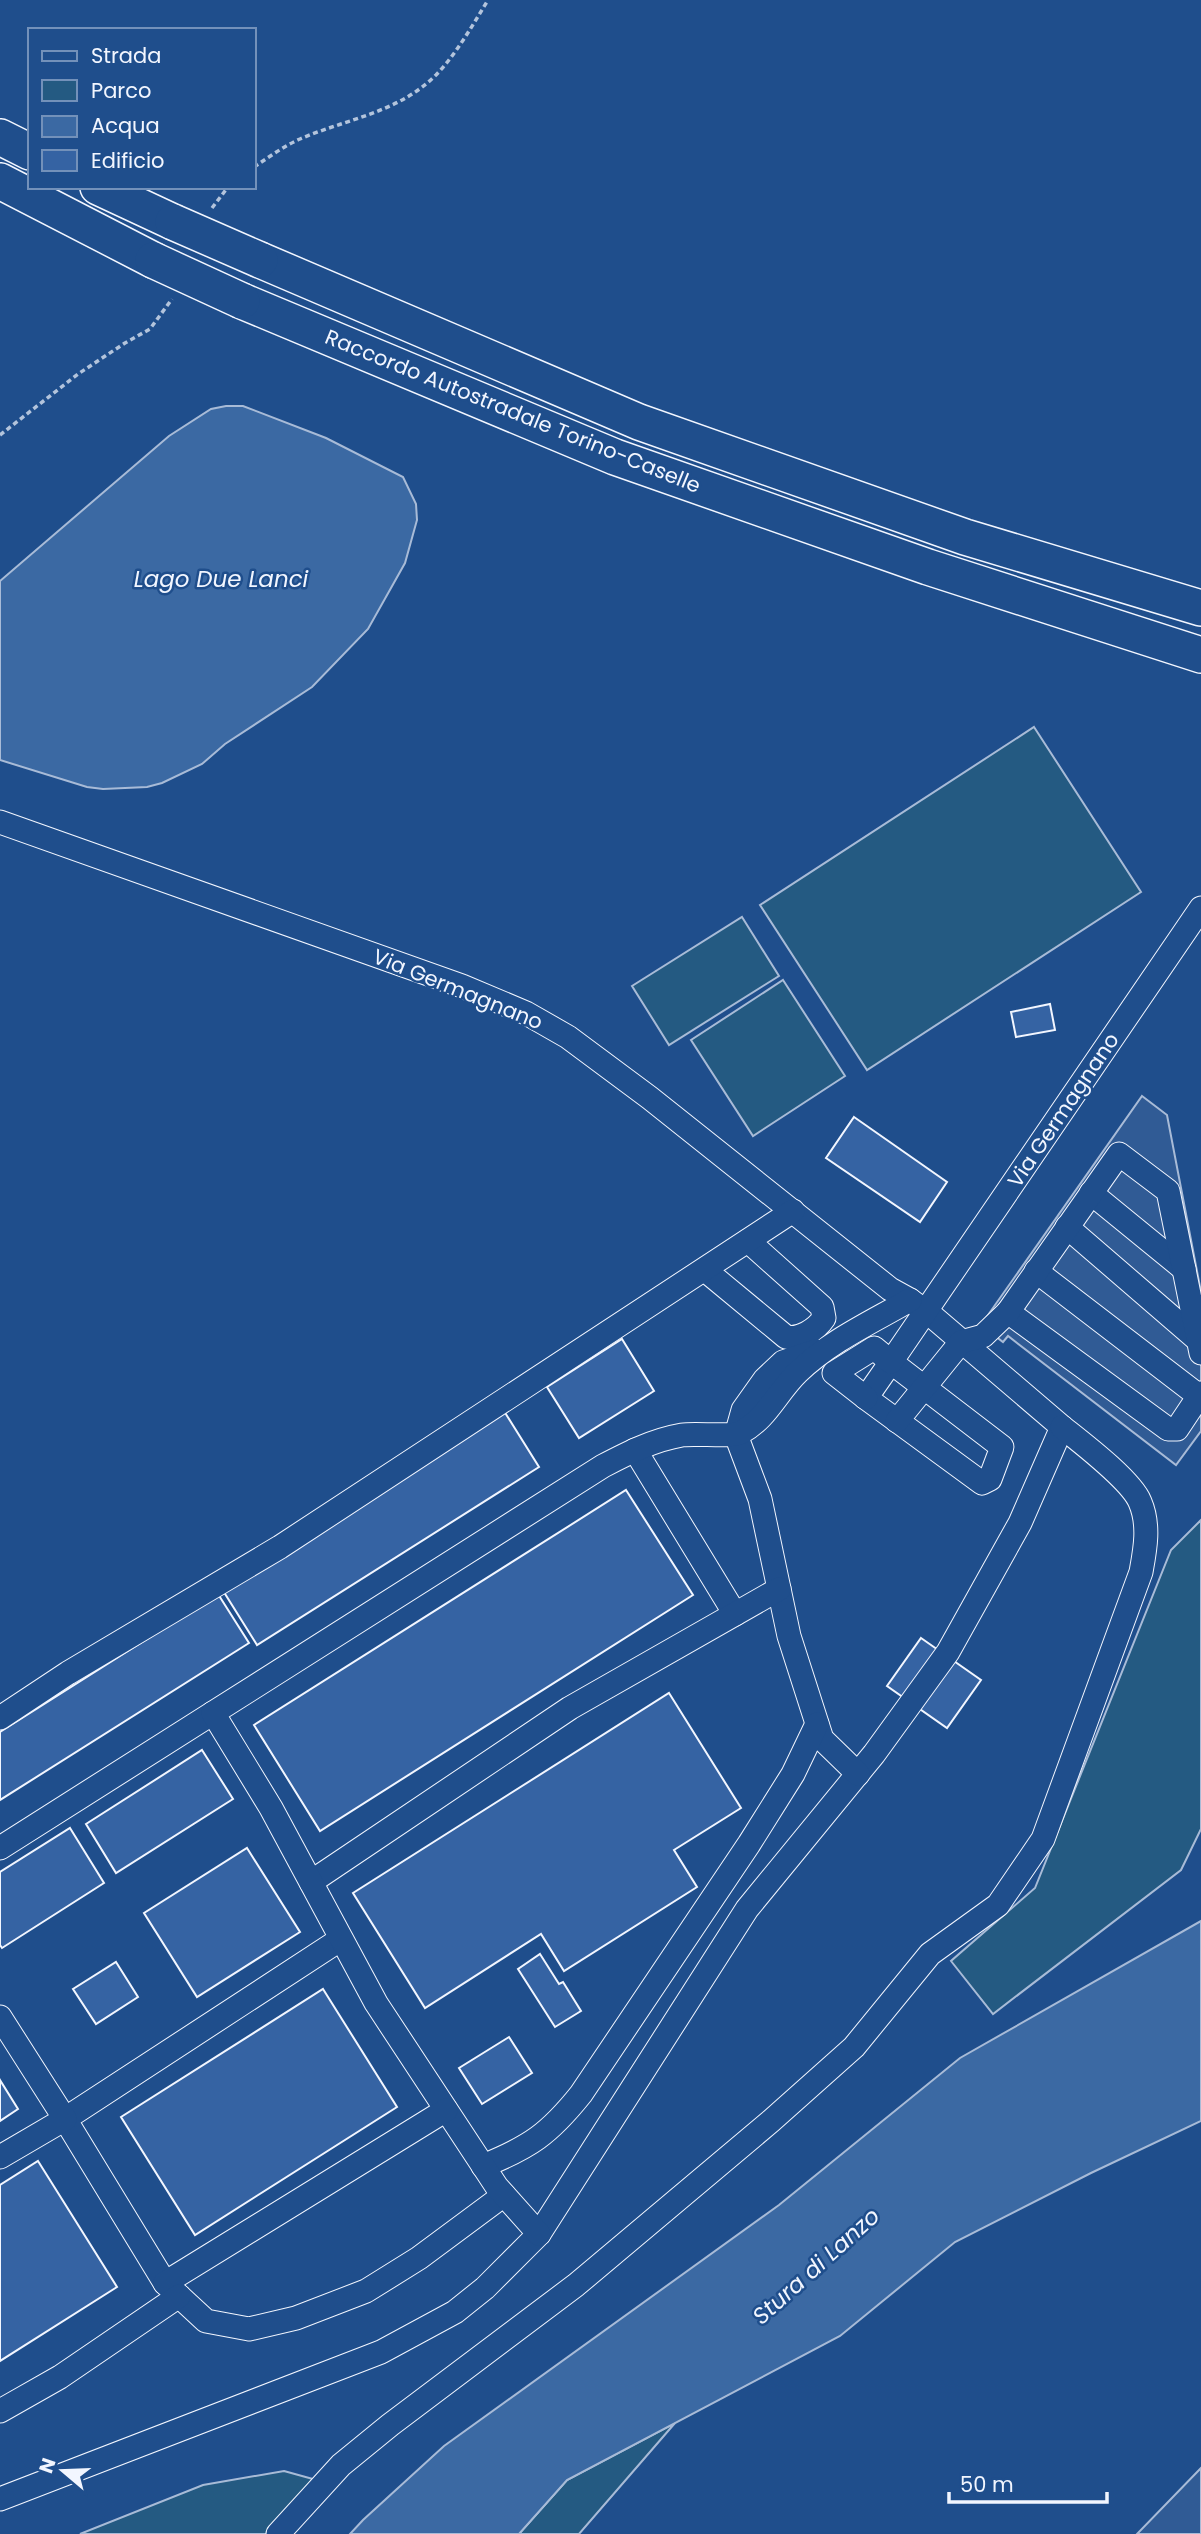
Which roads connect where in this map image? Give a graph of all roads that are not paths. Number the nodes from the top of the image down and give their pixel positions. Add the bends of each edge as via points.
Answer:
1 (0, 137) edge
2 (28, 151) edge
3 (0, 181) edge
4 (102, 189) edge
5 (1201, 608) edge
6 (1201, 655) edge
7 (0, 822) edge
8 (1201, 908) edge
9 (1091, 1193) junction
10 (793, 1211) junction
11 (1067, 1227) junction
12 (748, 1241) junction
13 (1184, 1269) junction
14 (705, 1270) junction
15 (1036, 1271) junction
16 (918, 1305) junction
17 (1008, 1312) junction
18 (961, 1342) junction
19 (1200, 1346) edge
20 (891, 1362) junction
21 (923, 1387) junction
22 (1200, 1395) edge
23 (866, 1398) junction
24 (897, 1421) junction
25 (1062, 1427) junction
26 (736, 1435) junction
27 (635, 1450) junction
28 (779, 1589) junction
29 (735, 1614) junction
30 (214, 1713) junction
31 (0, 1718) edge
32 (817, 1724) junction
33 (858, 1774) junction
34 (0, 1848) edge
35 (311, 1882) junction
36 (341, 1939) junction
37 (0, 2017) edge
38 (446, 2110) junction
39 (65, 2119) junction
40 (0, 2157) edge
41 (483, 2166) junction
42 (504, 2195) junction
43 (539, 2234) junction
44 (172, 2290) junction
45 (0, 2411) edge
46 (0, 2499) edge
47 (278, 2534) edge

1 - 2 highway
3 - 6 highway, Raccordo Autostradale Torino-Caselle, bridge via 242,300 615,457 928,567
4 - 5 highway, Raccordo Autostradale Torino-Caselle, bridge via 639,422 965,537
7 - 10 street, Via Germagnano via 449,981 526,1013 568,1037
8 - 16 street, Via Germagnano
9 - 11 street
9 - 13 street
9 - 13 street via 1119,1154 1168,1191
10 - 12 street
10 - 16 street, Via Germagnano via 890,1289
11 - 15 street
11 - 19 street
12 - 14 street
12 - 14 street via 822,1307 820,1324 797,1338 786,1337
13 - 19 street
14 - 31 street via 280,1547
15 - 17 street
15 - 22 street
16 - 18 street, Via Germagnano
16 - 20 street
16 - 26 street via 783,1362 743,1410
17 - 18 street via 983,1336
17 - 22 street via 1168,1429 1177,1429
18 - 21 street
18 - 25 street, Via Germagnano
20 - 21 street
20 - 23 street
20 - 23 street via 874,1348 834,1373
21 - 24 street
21 - 24 street via 1002,1447 990,1479 982,1483
23 - 24 street
25 - 33 street via 1020,1523 948,1652
25 - 47 street, Via Germagnano via 1115,1471 1140,1502 1147,1538 1141,1572 1043,1839 998,1905 930,1954 854,2047 782,2112 576,2285 341,2465
26 - 27 street via 681,1435
26 - 28 street via 760,1499
27 - 29 street
27 - 30 street
28 - 29 street
28 - 32 street
29 - 35 street via 570,1708
30 - 34 street
30 - 35 street
32 - 33 street via 828,1748
32 - 41 street via 793,1774 749,1844 581,2094 558,2123 522,2150
33 - 43 street via 747,1909
35 - 36 street
36 - 38 street via 376,2003
36 - 39 street
37 - 39 street
38 - 41 street
38 - 44 street
39 - 40 street
39 - 44 street
41 - 42 street
42 - 43 street
42 - 44 street via 366,2291 296,2318 249,2329 205,2321
43 - 46 street via 455,2312 380,2351
44 - 45 street via 60,2377

